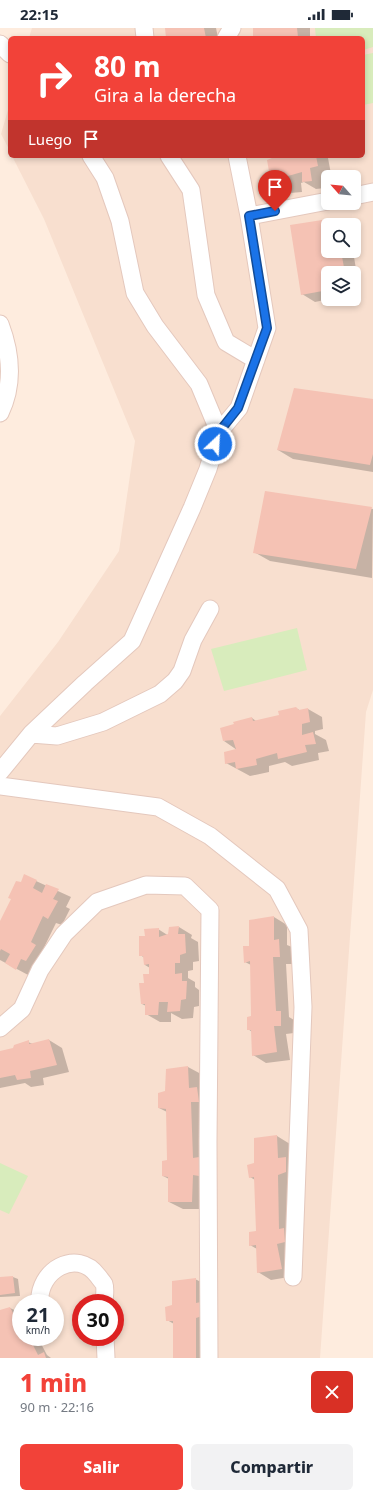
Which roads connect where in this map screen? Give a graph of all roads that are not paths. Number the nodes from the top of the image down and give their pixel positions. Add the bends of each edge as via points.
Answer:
1 (0, 44) edge
2 (8, 52) edge
3 (92, 158) edge
4 (170, 158) edge
5 (237, 158) edge
6 (373, 192) edge
7 (361, 195) edge
8 (321, 202) edge
9 (249, 216) junction
10 (0, 324) edge
11 (256, 360) junction
12 (0, 413) edge
13 (219, 432) junction
14 (210, 609) dead end
15 (31, 734) junction
16 (0, 772) edge
17 (0, 786) edge
18 (0, 1028) edge
19 (293, 1277) dead end
20 (41, 1294) edge
21 (104, 1294) edge
22 (105, 1346) edge
23 (106, 1358) edge
24 (209, 1358) edge

1 - 2 street
3 - 13 street via 105,178 120,221 135,293 155,326 199,384
4 - 11 street via 191,190 206,295 226,342
5 - 9 street
6 - 7 street
8 - 9 street
9 - 11 street via 267,328
10 - 12 street via 7,342 10,381
11 - 13 street via 238,408
13 - 15 street via 208,470 132,641
14 - 15 street via 193,640 182,671 160,694 103,722 57,736
15 - 16 street
17 - 19 street via 158,807 210,836 277,889 299,930 303,1007
18 - 24 street via 22,1010 40,970 64,934 97,902 146,885 186,886 210,910
20 - 21 street via 46,1280 57,1267 82,1263 94,1271 104,1284
22 - 23 street

